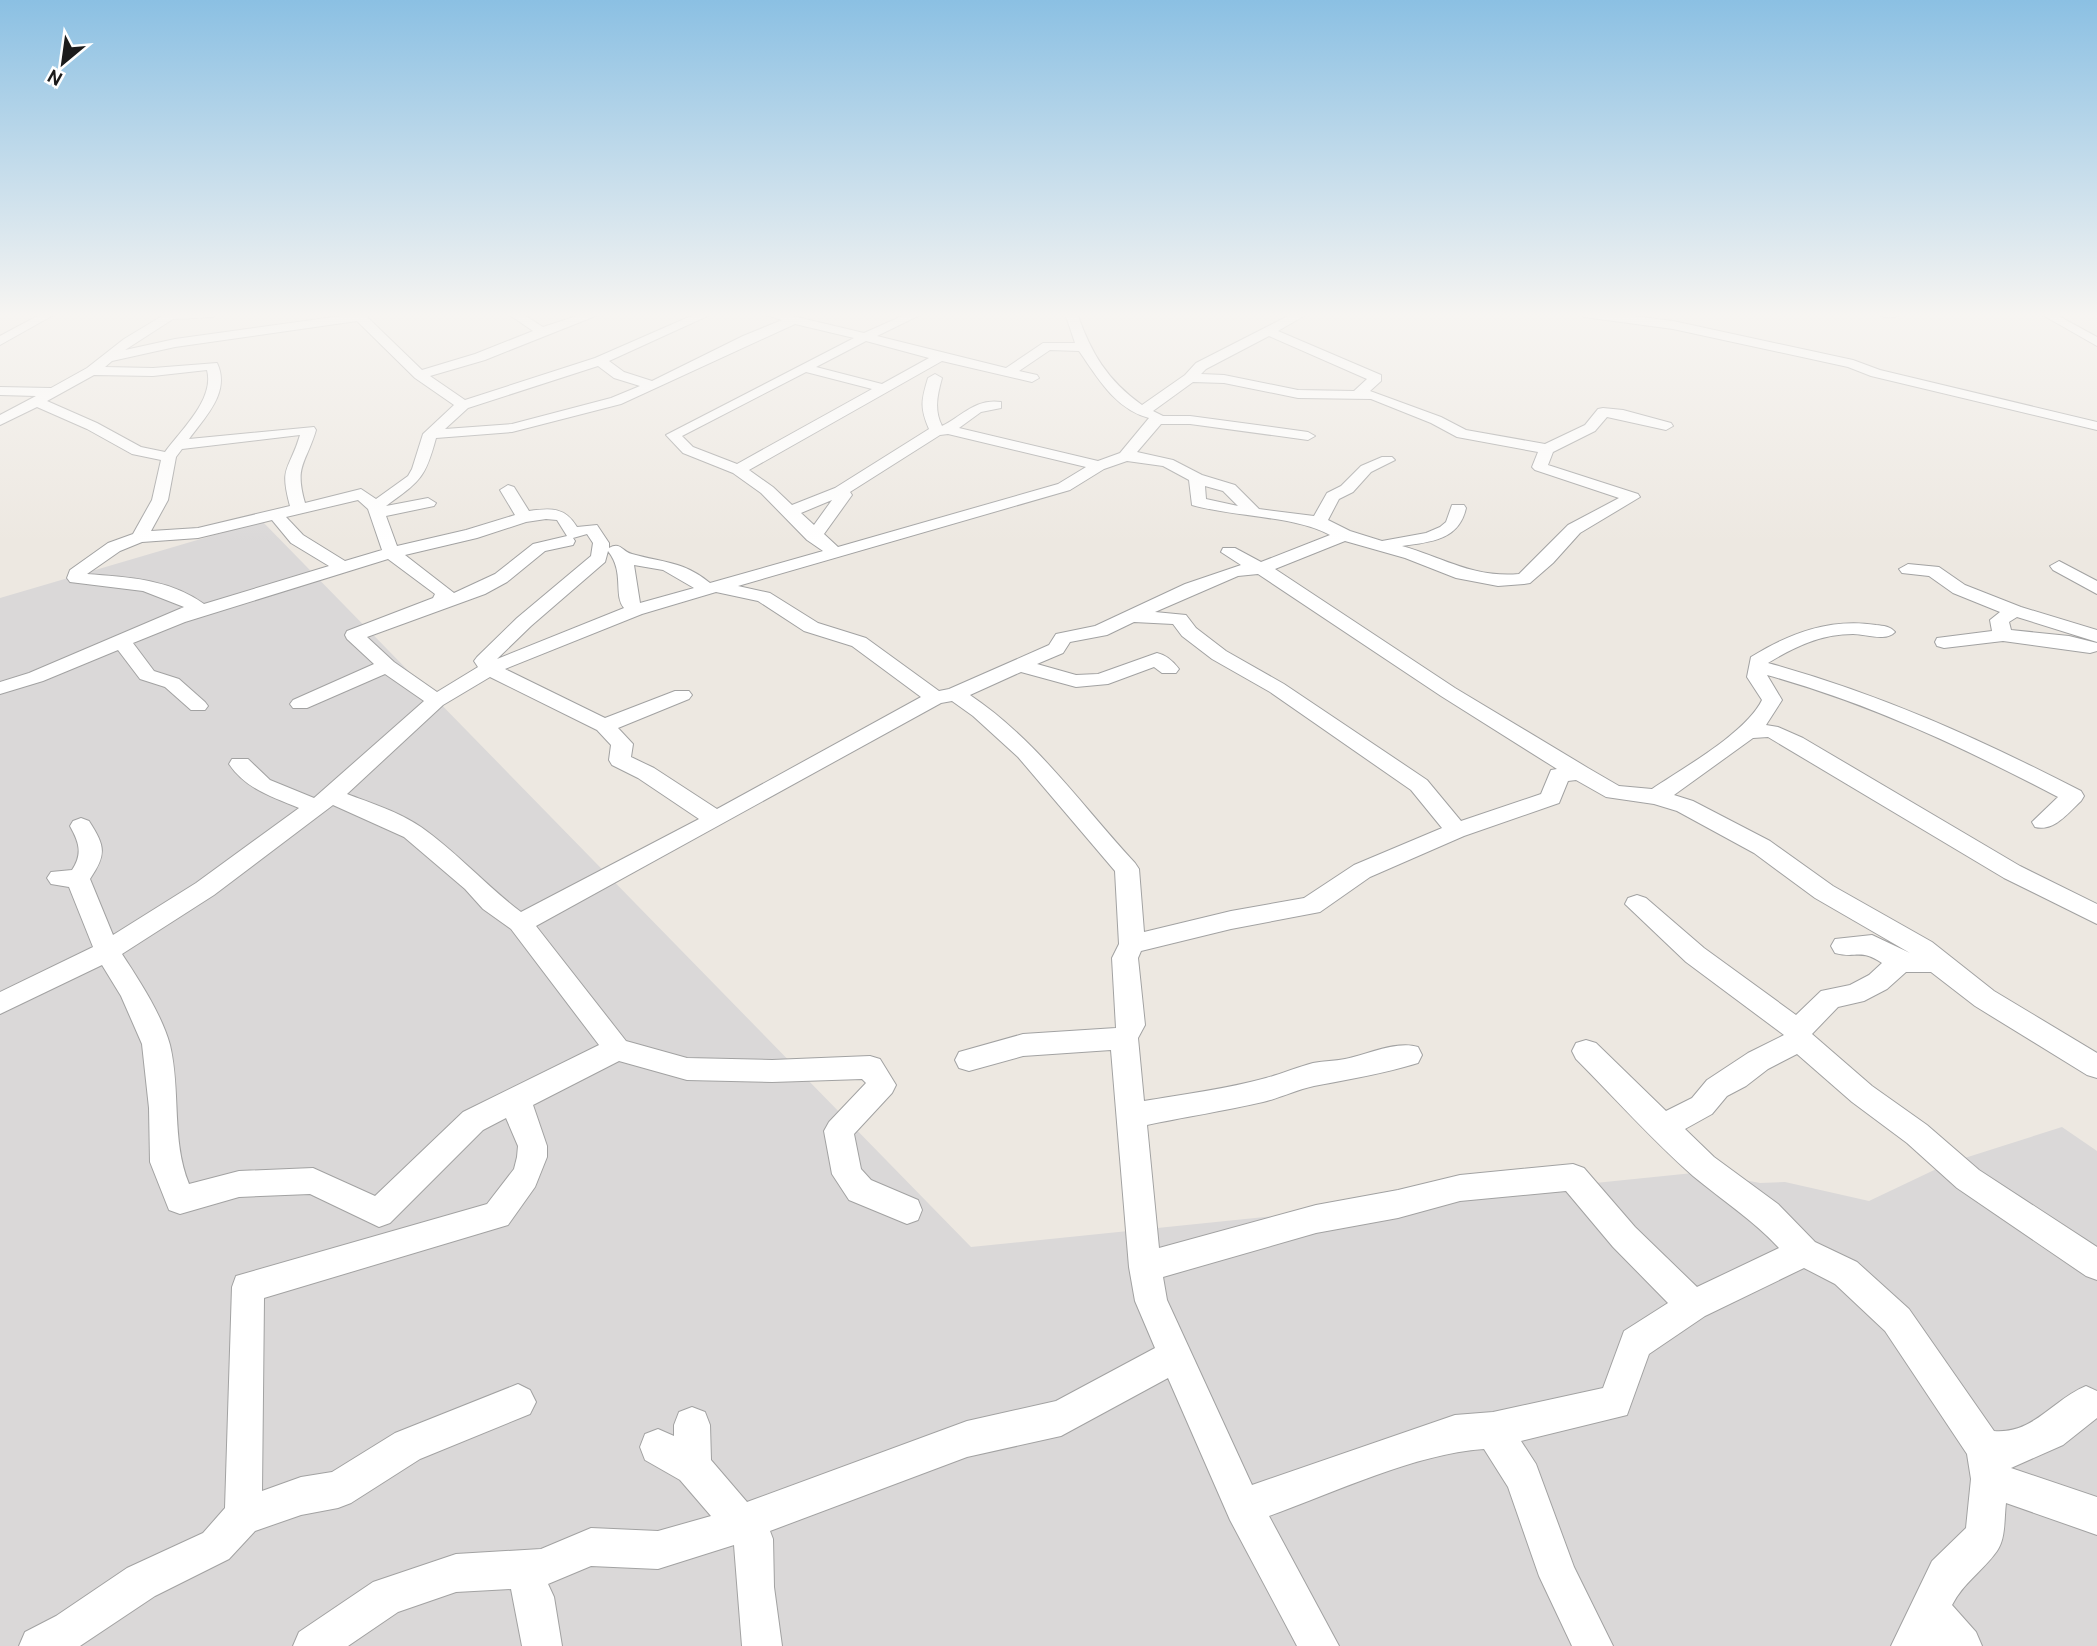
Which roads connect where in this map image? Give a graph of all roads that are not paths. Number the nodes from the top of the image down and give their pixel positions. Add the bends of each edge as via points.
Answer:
1 (58, 390) edge
2 (213, 390) edge
3 (441, 390) edge
4 (510, 390) edge
5 (644, 390) edge
6 (761, 390) edge
7 (880, 390) edge
8 (931, 390) edge
9 (1113, 390) edge
10 (1177, 390) edge
11 (1277, 390) edge
12 (1363, 390) edge
13 (1942, 390) edge
14 (0, 391) edge
15 (54, 392) junction
16 (1357, 395) junction
17 (36, 401) junction
18 (463, 405) junction
19 (985, 405) dead end
20 (1149, 416) junction
21 (0, 421) edge
22 (1666, 426) dead end
23 (2097, 426) edge
24 (942, 431) junction
25 (429, 434) junction
26 (1308, 436) dead end
27 (1547, 449) junction
28 (174, 451) junction
29 (1125, 456) junction
30 (1387, 460) dead end
31 (1099, 466) junction
32 (738, 470) junction
33 (1197, 478) junction
34 (405, 484) junction
35 (508, 490) dead end
36 (841, 491) junction
37 (361, 494) junction
38 (428, 503) dead end
39 (298, 508) junction
40 (1458, 508) dead end
41 (376, 510) junction
42 (790, 512) junction
43 (1254, 513) junction
44 (275, 514) junction
45 (524, 517) junction
46 (1319, 522) junction
47 (1344, 535) junction
48 (596, 536) junction
49 (813, 536) junction
50 (139, 537) junction
51 (567, 541) dead end
52 (1382, 546) junction
53 (834, 552) junction
54 (1229, 552) dead end
55 (391, 553) junction
56 (625, 559) junction
57 (2059, 566) dead end
58 (343, 567) junction
59 (1260, 569) junction
60 (1909, 569) dead end
61 (758, 575) junction
62 (713, 589) junction
63 (2097, 589) edge
64 (764, 597) junction
65 (439, 602) junction
66 (636, 610) junction
67 (2015, 611) junction
68 (1127, 616) junction
69 (178, 618) junction
70 (1886, 632) dead end
71 (2003, 635) junction
72 (2097, 636) edge
73 (121, 640) junction
74 (1944, 642) dead end
75 (2097, 649) edge
76 (1017, 665) junction
77 (387, 666) junction
78 (1757, 666) junction
79 (489, 669) junction
80 (1168, 669) dead end
81 (0, 688) edge
82 (682, 695) dead end
83 (945, 696) junction
84 (436, 701) junction
85 (300, 704) dead end
86 (198, 706) dead end
87 (604, 726) junction
88 (1748, 732) junction
89 (240, 764) dead end
90 (1580, 774) junction
91 (1656, 797) junction
92 (323, 802) junction
93 (714, 818) junction
94 (2043, 822) dead end
95 (82, 826) dead end
96 (1456, 831) junction
97 (1637, 904) dead end
98 (2097, 915) edge
99 (520, 923) junction
100 (1132, 944) junction
101 (1844, 946) dead end
102 (1923, 949) junction
103 (107, 950) junction
104 (1900, 962) junction
105 (0, 1004) edge
106 (1799, 1035) junction
107 (1124, 1038) junction
108 (617, 1049) junction
109 (1586, 1051) dead end
110 (1408, 1055) dead end
111 (969, 1059) dead end
112 (2097, 1067) edge
113 (518, 1098) junction
114 (1131, 1116) junction
115 (1661, 1127) junction
116 (906, 1210) dead end
117 (1804, 1251) junction
118 (2097, 1265) edge
119 (1145, 1267) junction
120 (1693, 1305) junction
121 (1177, 1355) junction
122 (518, 1402) dead end
123 (2086, 1404) dead end
124 (692, 1425) dead end
125 (1493, 1430) junction
126 (657, 1447) dead end
127 (1986, 1464) junction
128 (693, 1467) junction
129 (1243, 1507) junction
130 (243, 1516) junction
131 (2097, 1516) edge
132 (742, 1523) junction
133 (523, 1569) junction
134 (1929, 1610) junction
135 (1314, 1644) edge
136 (39, 1646) edge
137 (313, 1646) edge
138 (542, 1646) edge
139 (762, 1646) edge
140 (1594, 1646) edge
141 (1911, 1646) edge
142 (1962, 1646) edge

1 - 15 street
2 - 28 street
3 - 18 street
4 - 18 street
5 - 25 street via 512,428
6 - 32 street via 673,435 688,450
7 - 32 street
8 - 24 street via 930,420
9 - 20 street
10 - 20 street
11 - 16 street
12 - 16 street
13 - 23 street
14 - 15 street
15 - 17 street
16 - 27 street via 1373,396 1462,434
17 - 21 street
17 - 28 street via 137,451
18 - 25 street
19 - 24 street
20 - 26 street
20 - 29 street via 1156,423
22 - 27 street via 1603,412 1590,428
24 - 31 street
24 - 36 street
25 - 34 street via 420,470
27 - 52 street via 1540,467 1632,497 1574,529 1524,579 1499,581 1456,573
28 - 39 street via 309,430 292,469
28 - 50 street via 160,500
29 - 31 street
29 - 33 street via 1168,463
30 - 46 street via 1366,469 1333,496
31 - 53 street via 1039,496
32 - 42 street
33 - 43 street via 1228,488
33 - 43 street via 1197,506
34 - 37 street
34 - 41 street
35 - 45 street
36 - 42 street
36 - 49 street via 844,495 827,523
37 - 39 street
37 - 41 street
38 - 41 street
39 - 44 street
40 - 52 street via 1452,525 1433,536
41 - 55 street
42 - 49 street
43 - 46 street
44 - 50 street via 198,533
44 - 58 street via 297,539
45 - 48 street via 556,514 572,533
45 - 55 street
46 - 47 street
47 - 52 street
47 - 59 street
48 - 56 street
48 - 79 street via 599,558 501,643 484,661
49 - 53 street
50 - 69 street via 114,547 76,578 160,590 197,607
51 - 65 street via 536,549 498,580
53 - 61 street
54 - 59 street
55 - 58 street
55 - 65 street via 445,593
56 - 62 street via 667,565
56 - 66 street via 629,603
57 - 63 street
58 - 69 street
59 - 68 street via 1235,571
59 - 90 street
60 - 67 street via 1933,571 1959,589
61 - 62 street
61 - 64 street
62 - 64 street
62 - 66 street
64 - 83 street via 811,627 859,642
65 - 77 street via 354,635
66 - 79 street
67 - 71 street via 1999,620
67 - 72 street
68 - 76 street via 1100,631 1063,638 1056,649
68 - 96 street via 1179,619 1219,655 1288,695 1419,785
69 - 73 street
70 - 78 street via 1859,627 1823,630 1763,658
71 - 74 street
71 - 75 street
73 - 81 street
73 - 86 street via 147,675 172,682
76 - 80 street via 1076,681 1101,680 1157,659
76 - 83 street
77 - 84 street
77 - 85 street
78 - 88 street via 1757,677 1772,700
78 - 94 street via 1805,678 1948,733 2073,796
79 - 84 street
79 - 87 street
82 - 87 street
83 - 93 street
83 - 100 street via 975,706 1054,783 1127,869
84 - 92 street
87 - 93 street via 622,744 620,760
88 - 91 street
88 - 98 street via 1771,731 1796,743 2001,866
89 - 92 street via 262,785
90 - 91 street via 1614,792
90 - 96 street via 1559,775 1551,798
91 - 102 street via 1685,806 1762,847 1824,892
92 - 99 street via 370,811 412,832 492,904
92 - 103 street via 205,890
93 - 99 street
95 - 103 street via 92,841 91,861 69,878
96 - 100 street via 1362,871 1311,906
97 - 106 street
99 - 108 street
100 - 107 street via 1125,958 1131,1026
101 - 104 street via 1872,944
102 - 104 street via 1925,964
102 - 112 street via 1979,995
103 - 105 street
103 - 113 street via 156,1044 166,1162 180,1200 239,1184 313,1181 379,1213 473,1121
104 - 106 street via 1867,988 1830,998
106 - 115 street via 1717,1088 1702,1106
106 - 118 street via 1862,1094 1968,1179
107 - 111 street via 1023,1045
107 - 114 street
108 - 113 street
108 - 116 street via 687,1069 870,1067 882,1085 839,1130 847,1174 860,1190
109 - 115 street
110 - 114 street
113 - 130 street via 519,1120 530,1137 533,1157 522,1184 497,1214 248,1287
114 - 119 street
115 - 117 street via 1703,1167 1768,1214
117 - 120 street
117 - 127 street via 1846,1273 1897,1320
119 - 120 street via 1303,1223 1460,1188 1573,1177 1624,1237
119 - 121 street via 1151,1301
120 - 125 street via 1636,1343 1615,1403
121 - 129 street
121 - 132 street via 1061,1418 967,1439
122 - 130 street via 408,1446 338,1490 301,1496
123 - 127 street via 2050,1432
124 - 128 street
125 - 129 street via 1423,1441
125 - 140 street via 1523,1477 1558,1576
126 - 128 street
127 - 131 street
127 - 134 street via 1984,1537 1946,1575
128 - 132 street
129 - 135 street
130 - 136 street via 216,1546 141,1582
132 - 133 street via 658,1550 591,1547 541,1568
132 - 139 street via 754,1539
133 - 137 street via 456,1573 387,1596
133 - 138 street via 534,1597
134 - 141 street
134 - 142 street

